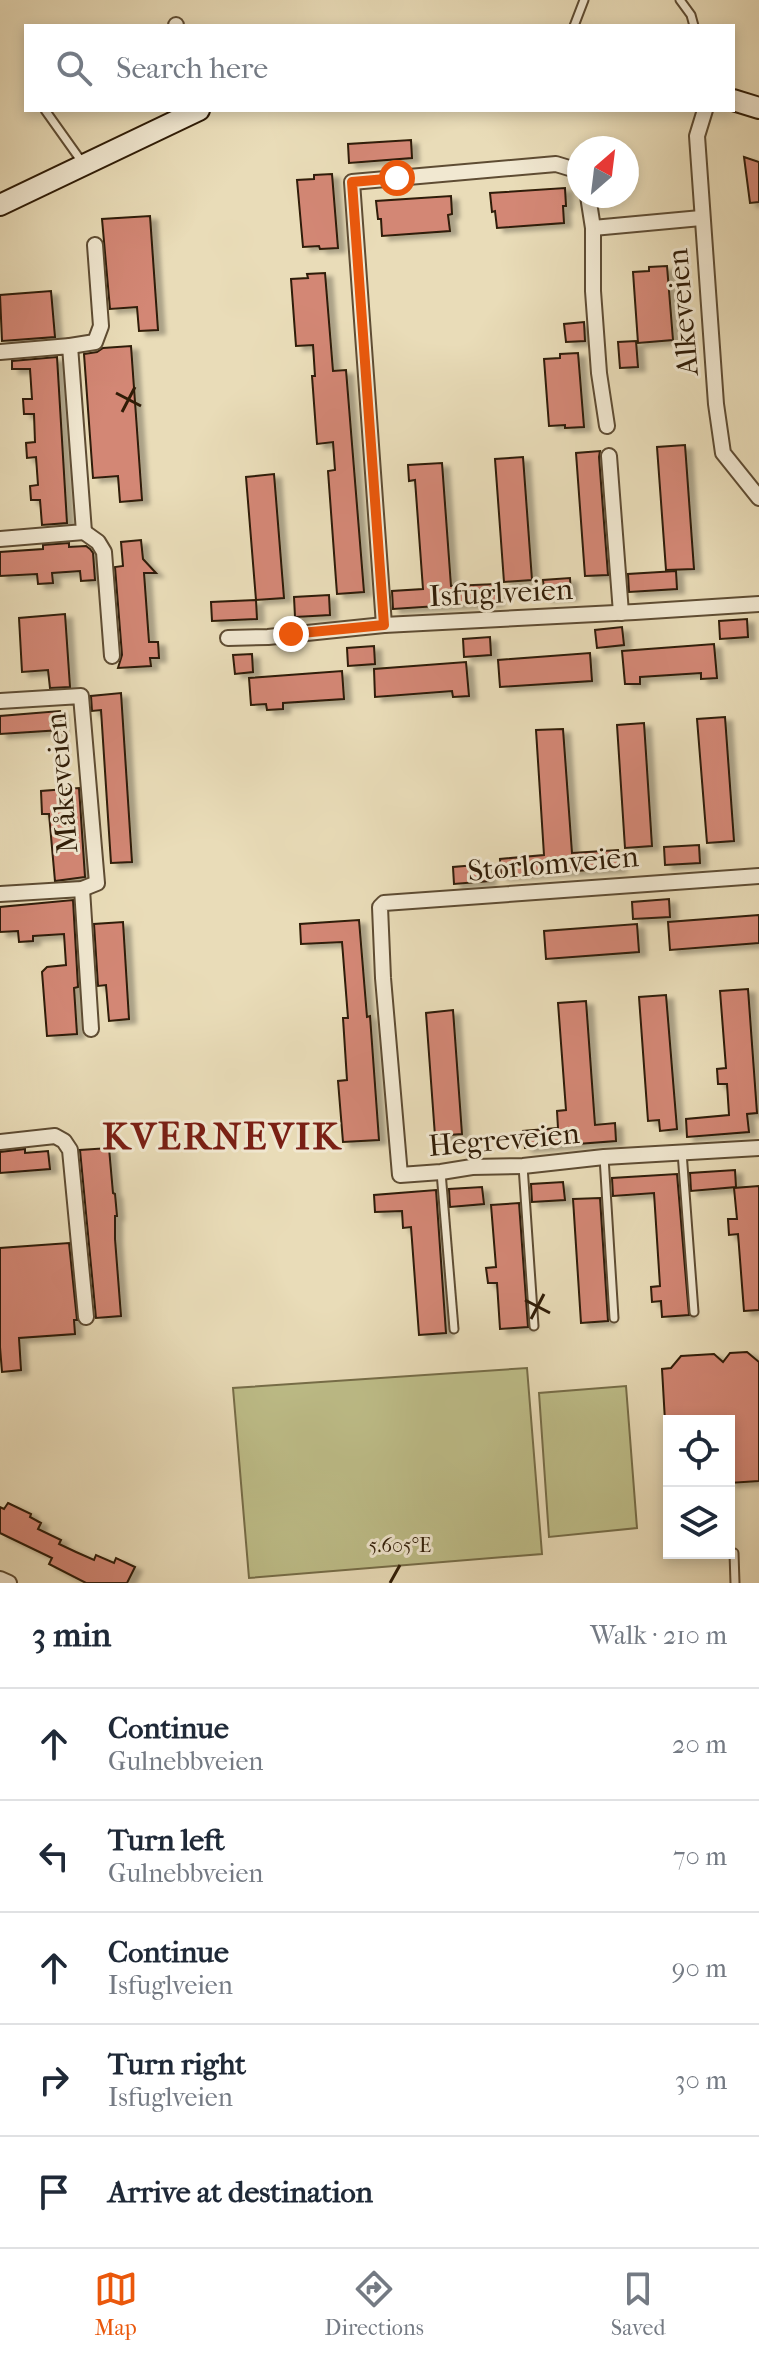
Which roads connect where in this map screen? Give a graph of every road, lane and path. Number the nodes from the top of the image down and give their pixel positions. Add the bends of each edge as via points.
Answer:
1 (584, 0) edge
2 (680, 0) edge
3 (575, 24) edge
4 (693, 24) edge
5 (735, 101) edge
6 (759, 108) edge
7 (46, 112) edge
8 (189, 112) edge
9 (704, 112) edge
10 (83, 164) junction
11 (567, 167) edge
12 (0, 205) edge
13 (590, 208) edge
14 (701, 218) junction
15 (593, 228) junction
16 (95, 245) dead end
17 (70, 346) junction
18 (0, 352) edge
19 (607, 426) dead end
20 (609, 456) dead end
21 (759, 498) edge
22 (84, 532) junction
23 (0, 539) edge
24 (759, 604) edge
25 (621, 613) junction
26 (384, 625) junction
27 (228, 638) dead end
28 (112, 656) dead end
29 (0, 701) edge
30 (759, 876) edge
31 (82, 889) junction
32 (0, 894) edge
33 (380, 934) joint
34 (91, 1029) dead end
35 (0, 1142) edge
36 (759, 1148) edge
37 (682, 1152) junction
38 (604, 1157) junction
39 (523, 1166) junction
40 (441, 1172) junction
41 (694, 1312) dead end
42 (86, 1317) dead end
43 (614, 1318) dead end
44 (534, 1326) dead end
45 (454, 1329) dead end
46 (734, 1559) edge
47 (0, 1579) edge
48 (9, 1583) edge
49 (735, 1583) edge

1 - 3 lane
2 - 4 lane
5 - 6 main road
7 - 10 lane
8 - 10 main road
9 - 14 street, Alkeveien via 697,136
10 - 12 main road
11 - 26 street via 556,164 352,182
13 - 15 street
14 - 15 street
14 - 21 street, Alkeveien via 723,453
15 - 19 street via 593,291
16 - 17 street via 101,326 95,342
17 - 18 street
17 - 22 street
20 - 25 street
22 - 23 street
22 - 28 street via 104,552
24 - 25 street, Isfuglveien
25 - 26 street, Isfuglveien
26 - 27 street, Isfuglveien
29 - 31 street, Måkeveien via 81,696 97,883
30 - 33 street, Storlomveien via 384,903
31 - 32 street, Måkeveien
31 - 34 street, Måkeveien
33 - 40 street, Hegreveien via 400,1175
35 - 42 street via 55,1136 70,1150
36 - 37 street, Hegreveien
37 - 38 street, Hegreveien
37 - 41 lane
38 - 39 street, Hegreveien
38 - 43 lane
39 - 40 street, Hegreveien
39 - 44 lane
40 - 45 lane
46 - 49 lane
47 - 48 street

